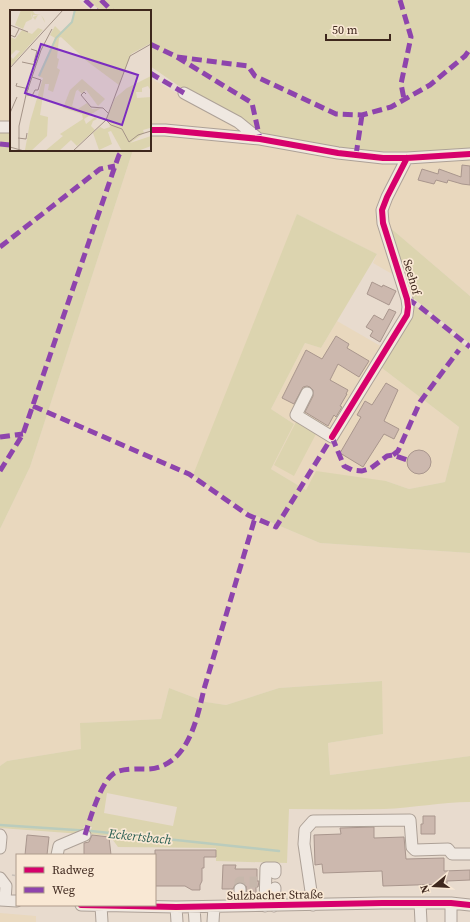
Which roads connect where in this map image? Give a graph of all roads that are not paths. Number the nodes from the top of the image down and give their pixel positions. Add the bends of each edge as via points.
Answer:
1 (184, 93) dead end
2 (0, 127) edge
3 (10, 128) edge
4 (151, 130) edge
5 (260, 139) junction
6 (470, 154) edge
7 (407, 158) junction
8 (307, 393) dead end
9 (0, 835) edge
10 (85, 835) dead end
11 (0, 848) edge
12 (57, 854) edge
13 (470, 854) edge
14 (275, 873) dead end
15 (1, 880) edge
16 (240, 889) dead end
17 (3, 900) edge
18 (16, 901) edge
19 (423, 903) junction
20 (451, 903) junction
21 (470, 904) edge
22 (313, 905) junction
23 (101, 906) joint
24 (240, 906) junction
25 (269, 906) junction
26 (176, 907) junction
27 (194, 907) junction
28 (214, 907) junction
29 (102, 922) edge
30 (177, 922) edge
31 (194, 922) edge
32 (213, 922) edge
33 (421, 922) edge
34 (427, 922) edge
35 (450, 922) edge

1 - 5 street via 238,122
2 - 3 street
4 - 5 street
5 - 7 street via 356,155
6 - 7 street
7 - 8 street, Seehof via 382,210 383,223 408,299 407,315 332,437 296,415
9 - 11 street
10 - 12 street via 59,846
13 - 22 street via 452,854 448,849 415,850 412,847 410,820 313,821 304,830 304,844
14 - 25 street via 275,868 266,868
15 - 17 street via 6,886
16 - 24 street
17 - 18 street
19 - 20 street, Sulzbacher Straße
19 - 22 street, Sulzbacher Straße
19 - 33 street
19 - 34 street
20 - 21 street, Sulzbacher Straße
20 - 35 street
22 - 25 street, Sulzbacher Straße
23 - 26 street, Sulzbacher Straße
23 - 29 street
24 - 25 street, Sulzbacher Straße
24 - 28 street, Sulzbacher Straße
26 - 27 street, Sulzbacher Straße
26 - 30 street
27 - 28 street, Sulzbacher Straße
27 - 31 street
28 - 32 street

